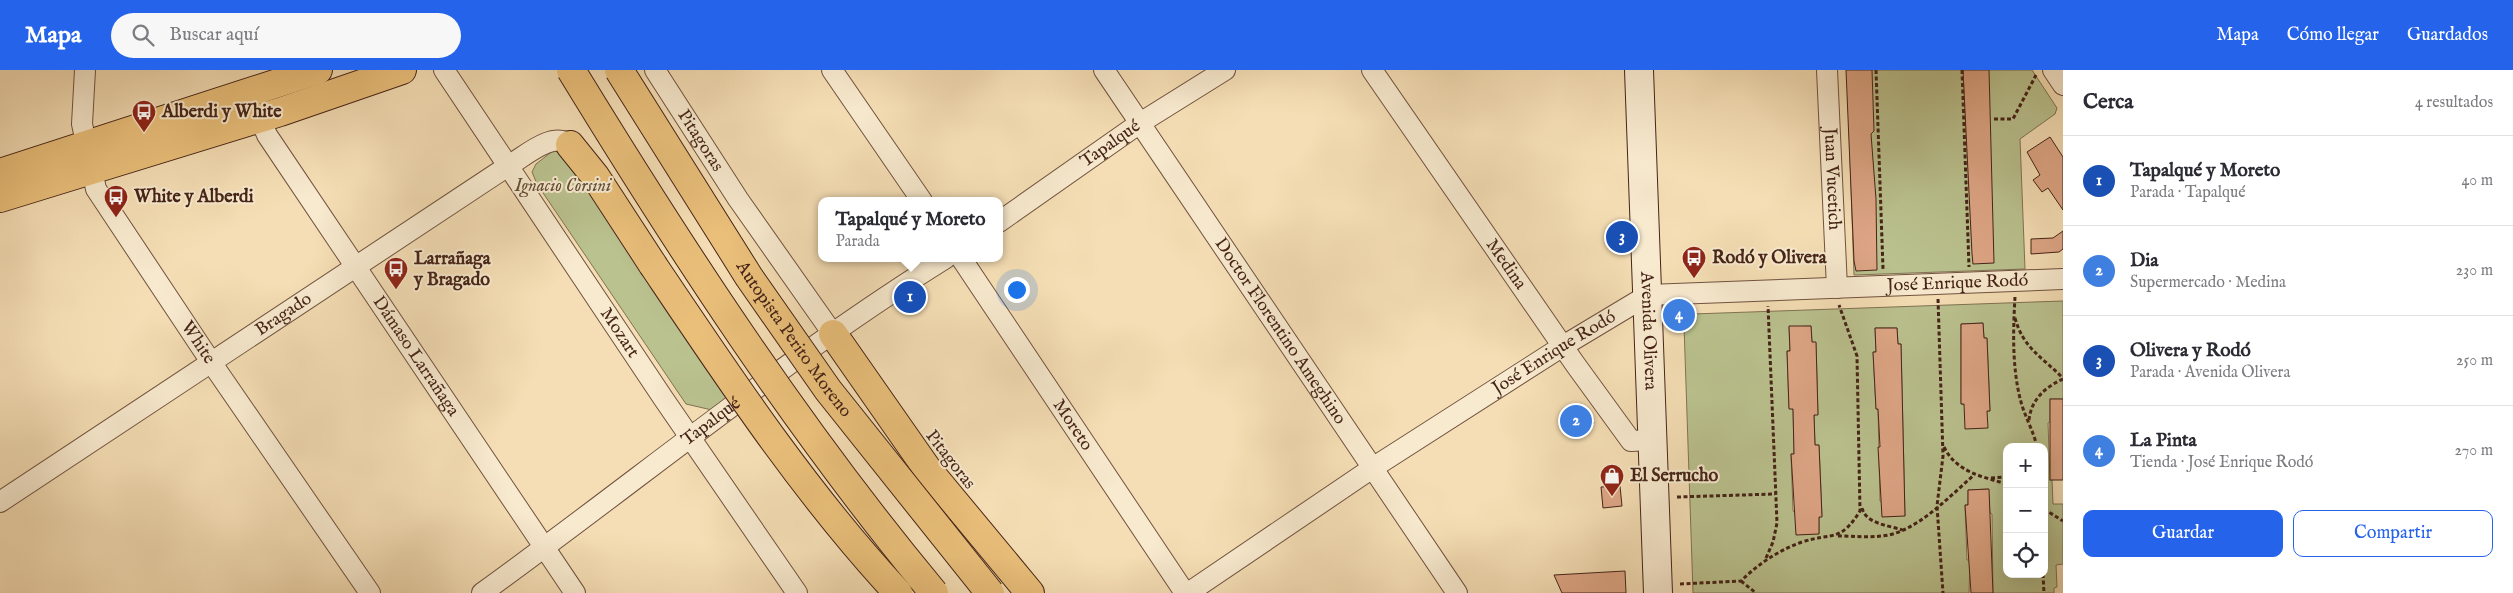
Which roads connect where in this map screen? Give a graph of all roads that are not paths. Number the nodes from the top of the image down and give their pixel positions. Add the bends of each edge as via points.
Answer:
1 (86, 70) edge
2 (318, 70) edge
3 (402, 70) edge
4 (444, 70) edge
5 (571, 70) edge
6 (619, 70) edge
7 (655, 70) edge
8 (832, 70) edge
9 (1104, 70) edge
10 (1226, 70) edge
11 (1372, 70) edge
12 (1639, 70) edge
13 (1827, 70) edge
14 (2044, 73) edge
15 (2063, 85) edge
16 (260, 118) junction
17 (1140, 123) junction
18 (570, 145) joint
19 (89, 157) junction
20 (508, 166) junction
21 (0, 173) edge
22 (919, 197) edge
23 (0, 198) edge
24 (1003, 219) edge
25 (940, 262) edge
26 (964, 262) edge
27 (357, 268) junction
28 (2063, 280) edge
29 (1648, 295) junction
30 (1838, 296) junction
31 (833, 334) junction
32 (1563, 346) junction
33 (211, 362) junction
34 (690, 437) junction
35 (1651, 440) junction
36 (1374, 467) junction
37 (0, 502) edge
38 (544, 548) junction
39 (1669, 588) edge
40 (370, 593) edge
41 (482, 593) edge
42 (575, 593) edge
43 (797, 593) edge
44 (898, 593) edge
45 (934, 593) edge
46 (990, 593) edge
47 (1030, 593) edge
48 (1185, 593) edge
49 (1188, 593) edge
50 (1457, 593) edge

1 - 19 street, White via 82,124
2 - 19 main road
3 - 16 main road
4 - 20 street, Mozart
5 - 45 main road, bridge via 697,271 870,515
6 - 46 main road, Autopista Perito Moreno, bridge via 750,277 828,390
7 - 31 street, Pitagoras via 738,199
8 - 22 street
9 - 17 street, Doctor Florentino Ameghino
10 - 17 street, Tapalqué
11 - 32 street, Medina
12 - 29 main road, Avenida Olivera
13 - 30 street, Juan Vucetich
14 - 15 street
16 - 19 main road
16 - 27 street, Dámaso Larrañaga via 267,134
17 - 24 street, Tapalqué
17 - 36 street, Doctor Florentino Ameghino
18 - 20 street, Bragado via 562,140 551,141
18 - 44 main road, bridge via 723,368 832,518
19 - 21 main road
19 - 23 main road
19 - 33 street, White via 96,188
20 - 27 street, Bragado
20 - 34 street, Mozart
25 - 31 street, Tapalqué
26 - 48 street, Moreto
27 - 33 street, Bragado
27 - 38 street, Dámaso Larrañaga
28 - 30 street, José Enrique Rodó
29 - 30 street, José Enrique Rodó
29 - 32 street, José Enrique Rodó
29 - 35 main road, Avenida Olivera
31 - 34 street, Tapalqué
31 - 47 main road via 928,470
32 - 35 street, Medina via 1631,441
32 - 36 street, José Enrique Rodó
33 - 37 street, Bragado
33 - 40 street, White
34 - 38 street, Tapalqué
34 - 43 street, Mozart
35 - 39 main road, Avenida Olivera
36 - 49 street, José Enrique Rodó
36 - 50 street, Doctor Florentino Ameghino
38 - 41 street, Tapalqué
38 - 42 street, Dámaso Larrañaga

